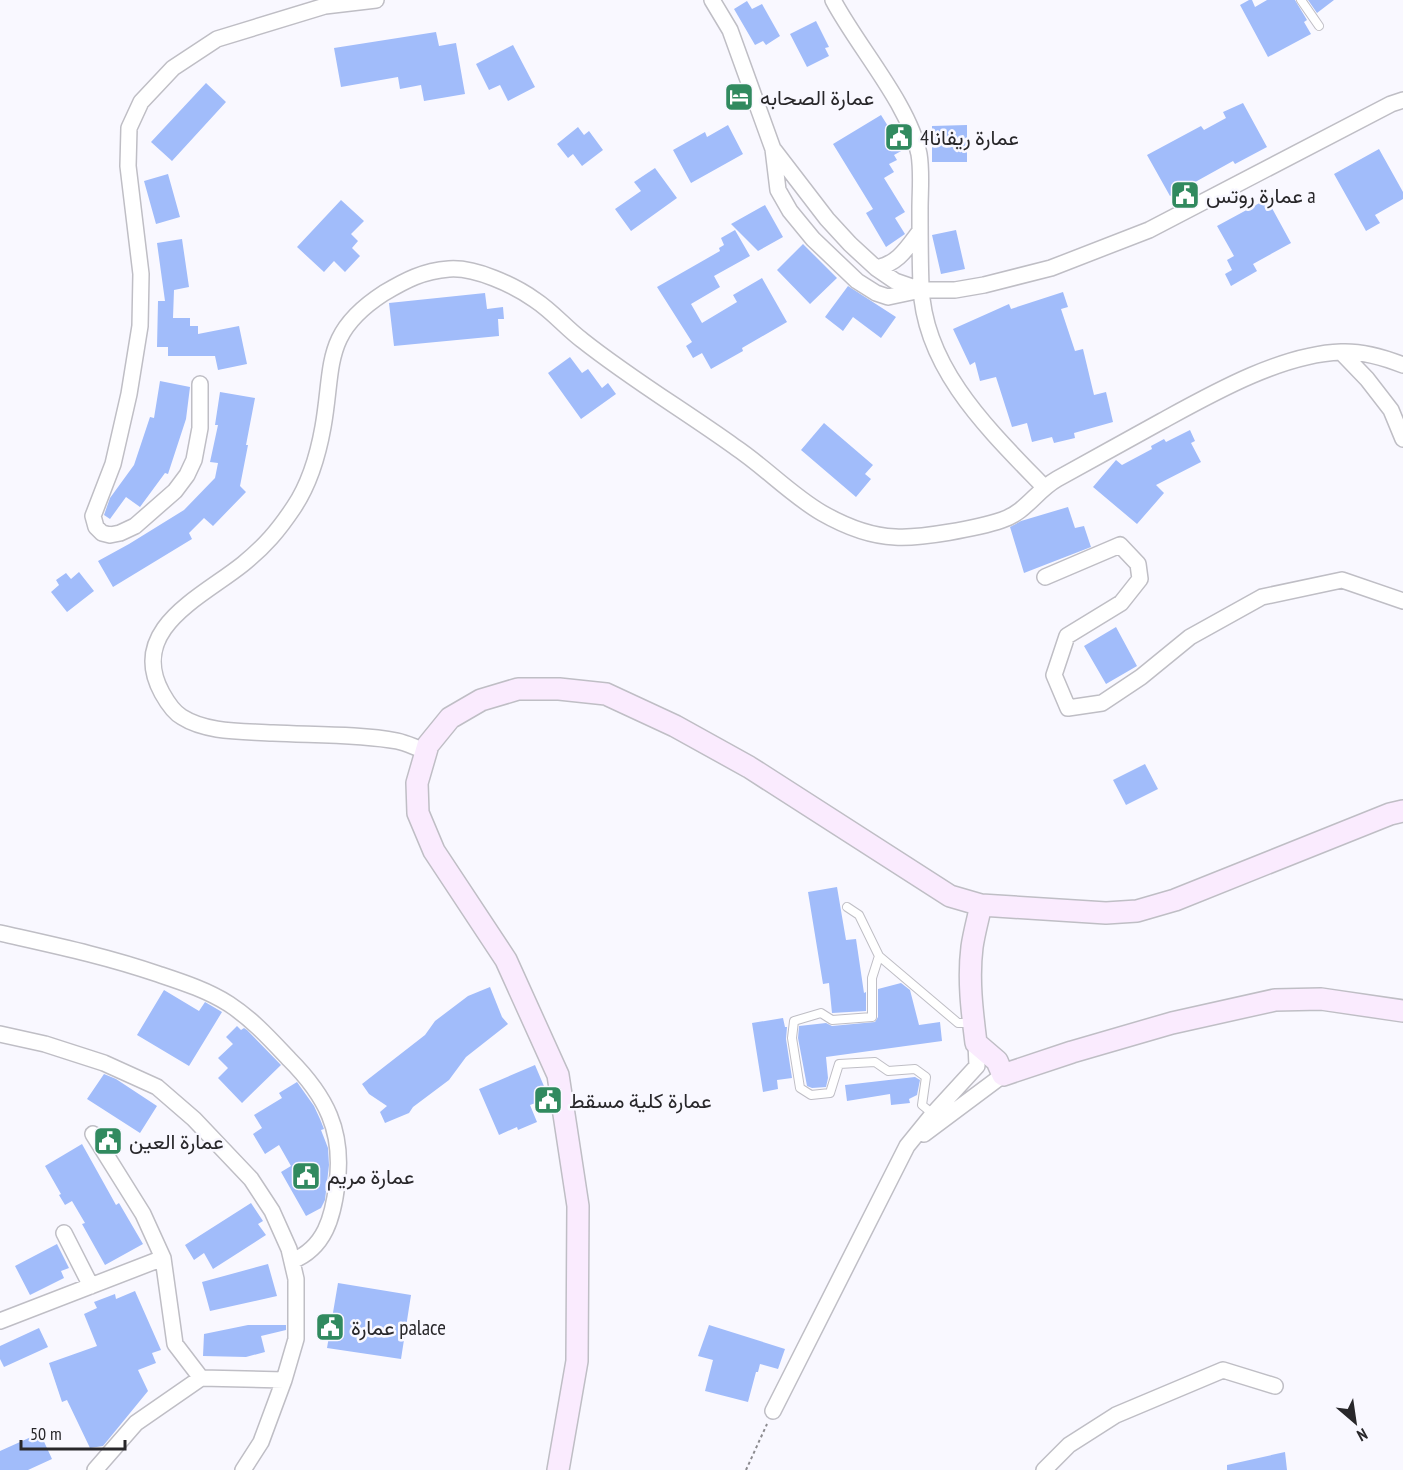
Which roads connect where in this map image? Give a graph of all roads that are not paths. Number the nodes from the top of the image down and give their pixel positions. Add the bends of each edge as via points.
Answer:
1 (376, 0) edge
2 (712, 0) edge
3 (833, 0) edge
4 (1301, 0) edge
5 (1319, 26) dead end
6 (1403, 100) edge
7 (773, 149) junction
8 (920, 231) junction
9 (876, 268) junction
10 (921, 290) junction
11 (1341, 352) junction
12 (1403, 365) edge
13 (200, 384) dead end
14 (1403, 439) edge
15 (1044, 487) junction
16 (1045, 577) dead end
17 (1403, 602) edge
18 (426, 751) junction
19 (1403, 811) edge
20 (981, 905) junction
21 (847, 907) dead end
22 (0, 933) edge
23 (879, 956) junction
24 (1403, 996) edge
25 (1403, 1011) edge
26 (975, 1033) junction
27 (0, 1034) edge
28 (1000, 1068) junction
29 (933, 1114) junction
30 (93, 1134) dead end
31 (907, 1146) junction
32 (64, 1233) dead end
33 (163, 1258) junction
34 (292, 1261) junction
35 (91, 1286) junction
36 (0, 1321) edge
37 (201, 1378) junction
38 (284, 1380) junction
39 (1275, 1386) dead end
40 (773, 1411) road end
41 (95, 1470) edge
42 (243, 1470) edge
43 (558, 1470) edge
44 (1044, 1470) edge

1 - 13 street via 325,6 217,39 173,68 141,102 129,128 128,166 141,274 140,326 113,464 93,516 102,533 120,533 135,526 187,475 200,428
2 - 7 street via 730,30
3 - 8 street via 908,124 919,154
4 - 5 lane
6 - 10 street via 1149,230 1051,268 955,290
7 - 9 street via 827,219
7 - 10 street via 778,190 790,211 857,281 888,297
8 - 9 street via 896,261
8 - 10 street
9 - 10 street via 894,281
10 - 15 street via 924,317 938,353 964,400
11 - 12 street via 1381,356
11 - 14 street via 1391,410
11 - 15 street via 1268,369
15 - 18 street via 1024,509 1005,520 977,526 895,537 852,528 819,511 739,449 583,341 534,299 468,270 408,278 356,315 343,332 329,374 315,465 276,534 171,618 158,637 154,654 160,689 169,704 180,716 199,725 389,741
16 - 17 street via 1120,545 1138,564 1140,579 1121,603 1067,636 1054,675 1068,708 1102,704 1190,637 1262,597 1342,580
18 - 20 street via 450,718 481,700 518,689 606,694 675,726 749,768 950,896
18 - 43 street via 417,783 418,813 434,851 506,960 558,1075 578,1206 577,1361
19 - 20 street via 1137,911 1106,913
20 - 26 street via 970,971
21 - 23 lane via 859,915
22 - 34 street via 115,959 186,983 255,1023 300,1069 333,1118 339,1161 332,1216 314,1249
23 - 26 lane
23 - 29 lane via 872,978 872,1017 832,1020 821,1013 794,1021 792,1038 800,1088 811,1095 830,1093 839,1064 875,1062 888,1071 915,1069 926,1077 922,1105
24 - 28 street via 1323,985 1273,987 1168,1009
25 - 28 street via 1321,999 1275,1000
26 - 28 street
26 - 29 street via 977,1066
27 - 34 street via 104,1063 157,1088 194,1119 251,1179 272,1211
28 - 31 street
29 - 31 street
30 - 33 street via 142,1214
31 - 40 street
32 - 35 street
33 - 35 street
33 - 37 street via 175,1344
34 - 38 street via 296,1279 296,1339
35 - 36 street
37 - 38 street
37 - 41 street via 136,1423
38 - 42 street via 261,1442
39 - 44 street via 1223,1370 1116,1415 1068,1445

